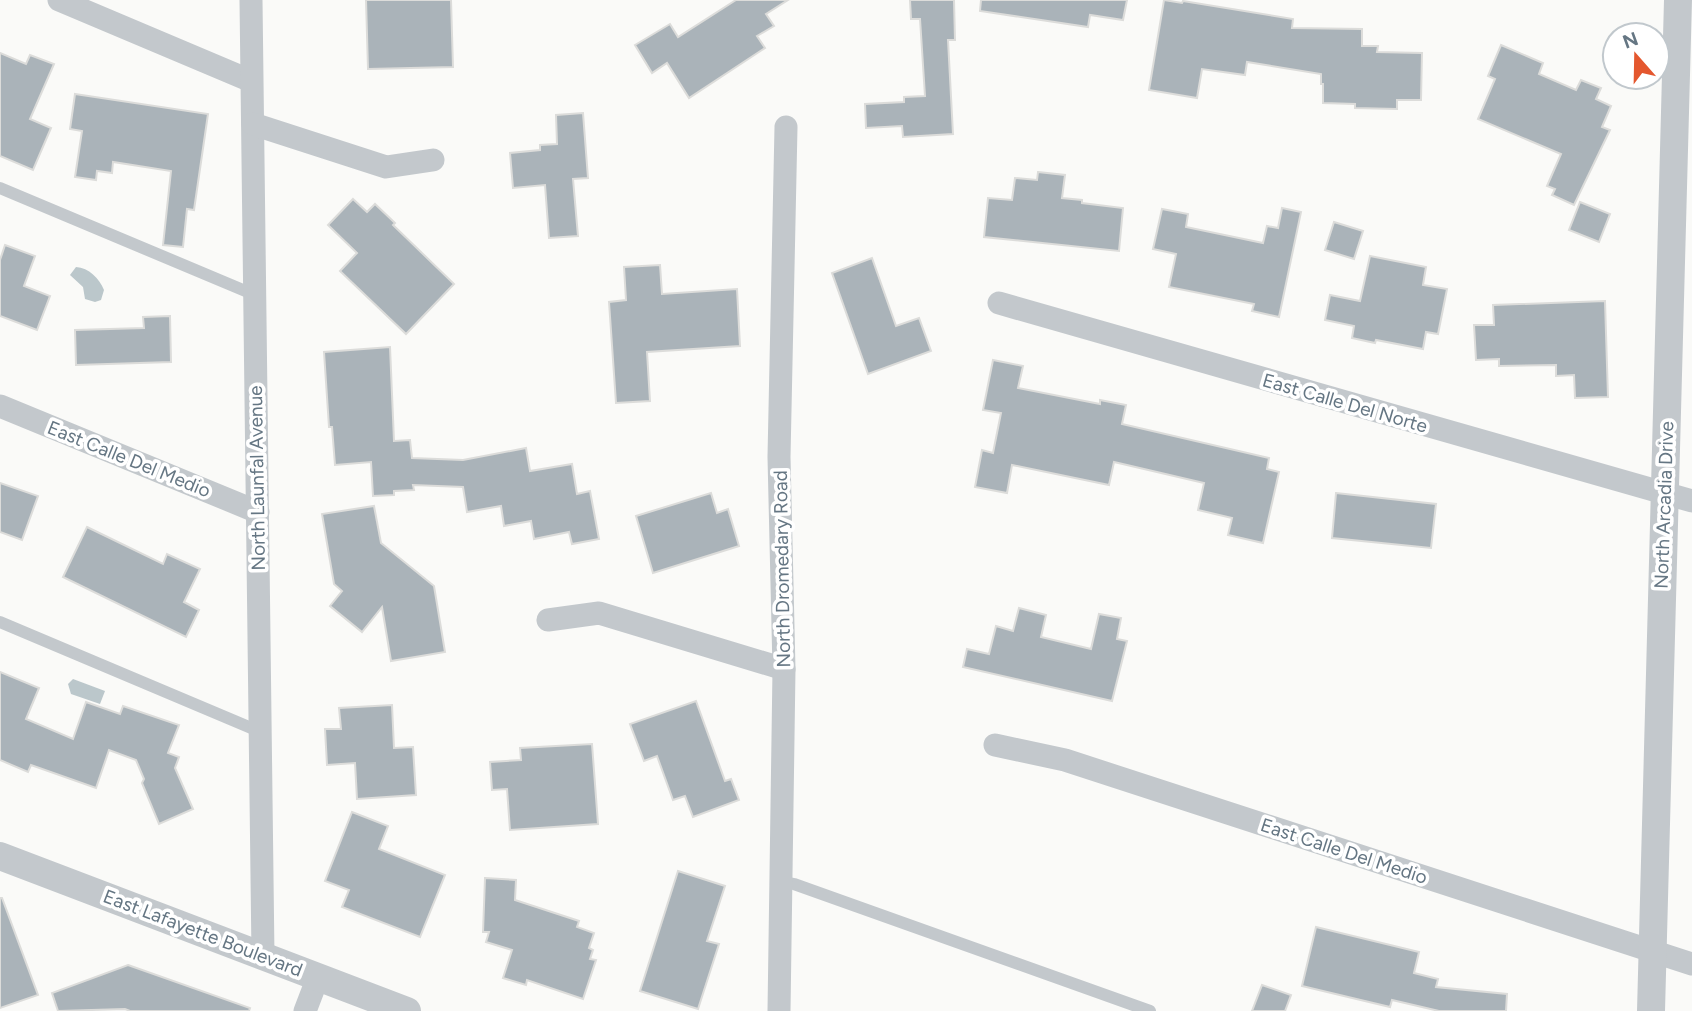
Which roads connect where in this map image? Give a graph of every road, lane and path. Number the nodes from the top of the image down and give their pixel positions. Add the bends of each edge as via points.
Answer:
1 (60, 0) edge
2 (251, 0) edge
3 (1678, 0) edge
4 (251, 81) junction
5 (253, 124) junction
6 (786, 127) dead end
7 (433, 160) dead end
8 (0, 188) edge
9 (255, 295) junction
10 (999, 303) dead end
11 (0, 406) edge
12 (1664, 494) junction
13 (1692, 501) edge
14 (258, 512) junction
15 (548, 620) dead end
16 (0, 622) edge
17 (784, 669) junction
18 (261, 732) junction
19 (995, 745) dead end
20 (0, 856) edge
21 (780, 881) junction
22 (1653, 952) junction
23 (263, 956) junction
24 (1692, 964) edge
25 (318, 976) junction
26 (305, 1011) edge
27 (407, 1011) edge
28 (779, 1011) edge
29 (1150, 1011) edge
30 (1651, 1011) edge

1 - 4 street
2 - 4 street, North Launfal Avenue
3 - 12 street, North Arcadia Drive
4 - 5 street, North Launfal Avenue
5 - 7 street via 386,167
5 - 9 street, North Launfal Avenue
6 - 17 street, North Dromedary Road via 779,457
8 - 9 lane
9 - 14 street, North Launfal Avenue
10 - 12 street, East Calle Del Norte
11 - 14 street, East Calle Del Medio
12 - 13 street, East Calle Del Norte
12 - 22 street, North Arcadia Drive
14 - 18 street, North Launfal Avenue
15 - 17 street via 599,613
16 - 18 lane
17 - 21 street, North Dromedary Road
18 - 23 street, North Launfal Avenue
19 - 22 street, East Calle Del Medio via 1065,760
20 - 23 street, East Lafayette Boulevard
21 - 28 street, North Dromedary Road
21 - 29 lane
22 - 24 street, East Calle Del Medio
22 - 30 street, North Arcadia Drive
23 - 25 street, East Lafayette Boulevard
25 - 26 street
25 - 27 street, East Lafayette Boulevard

